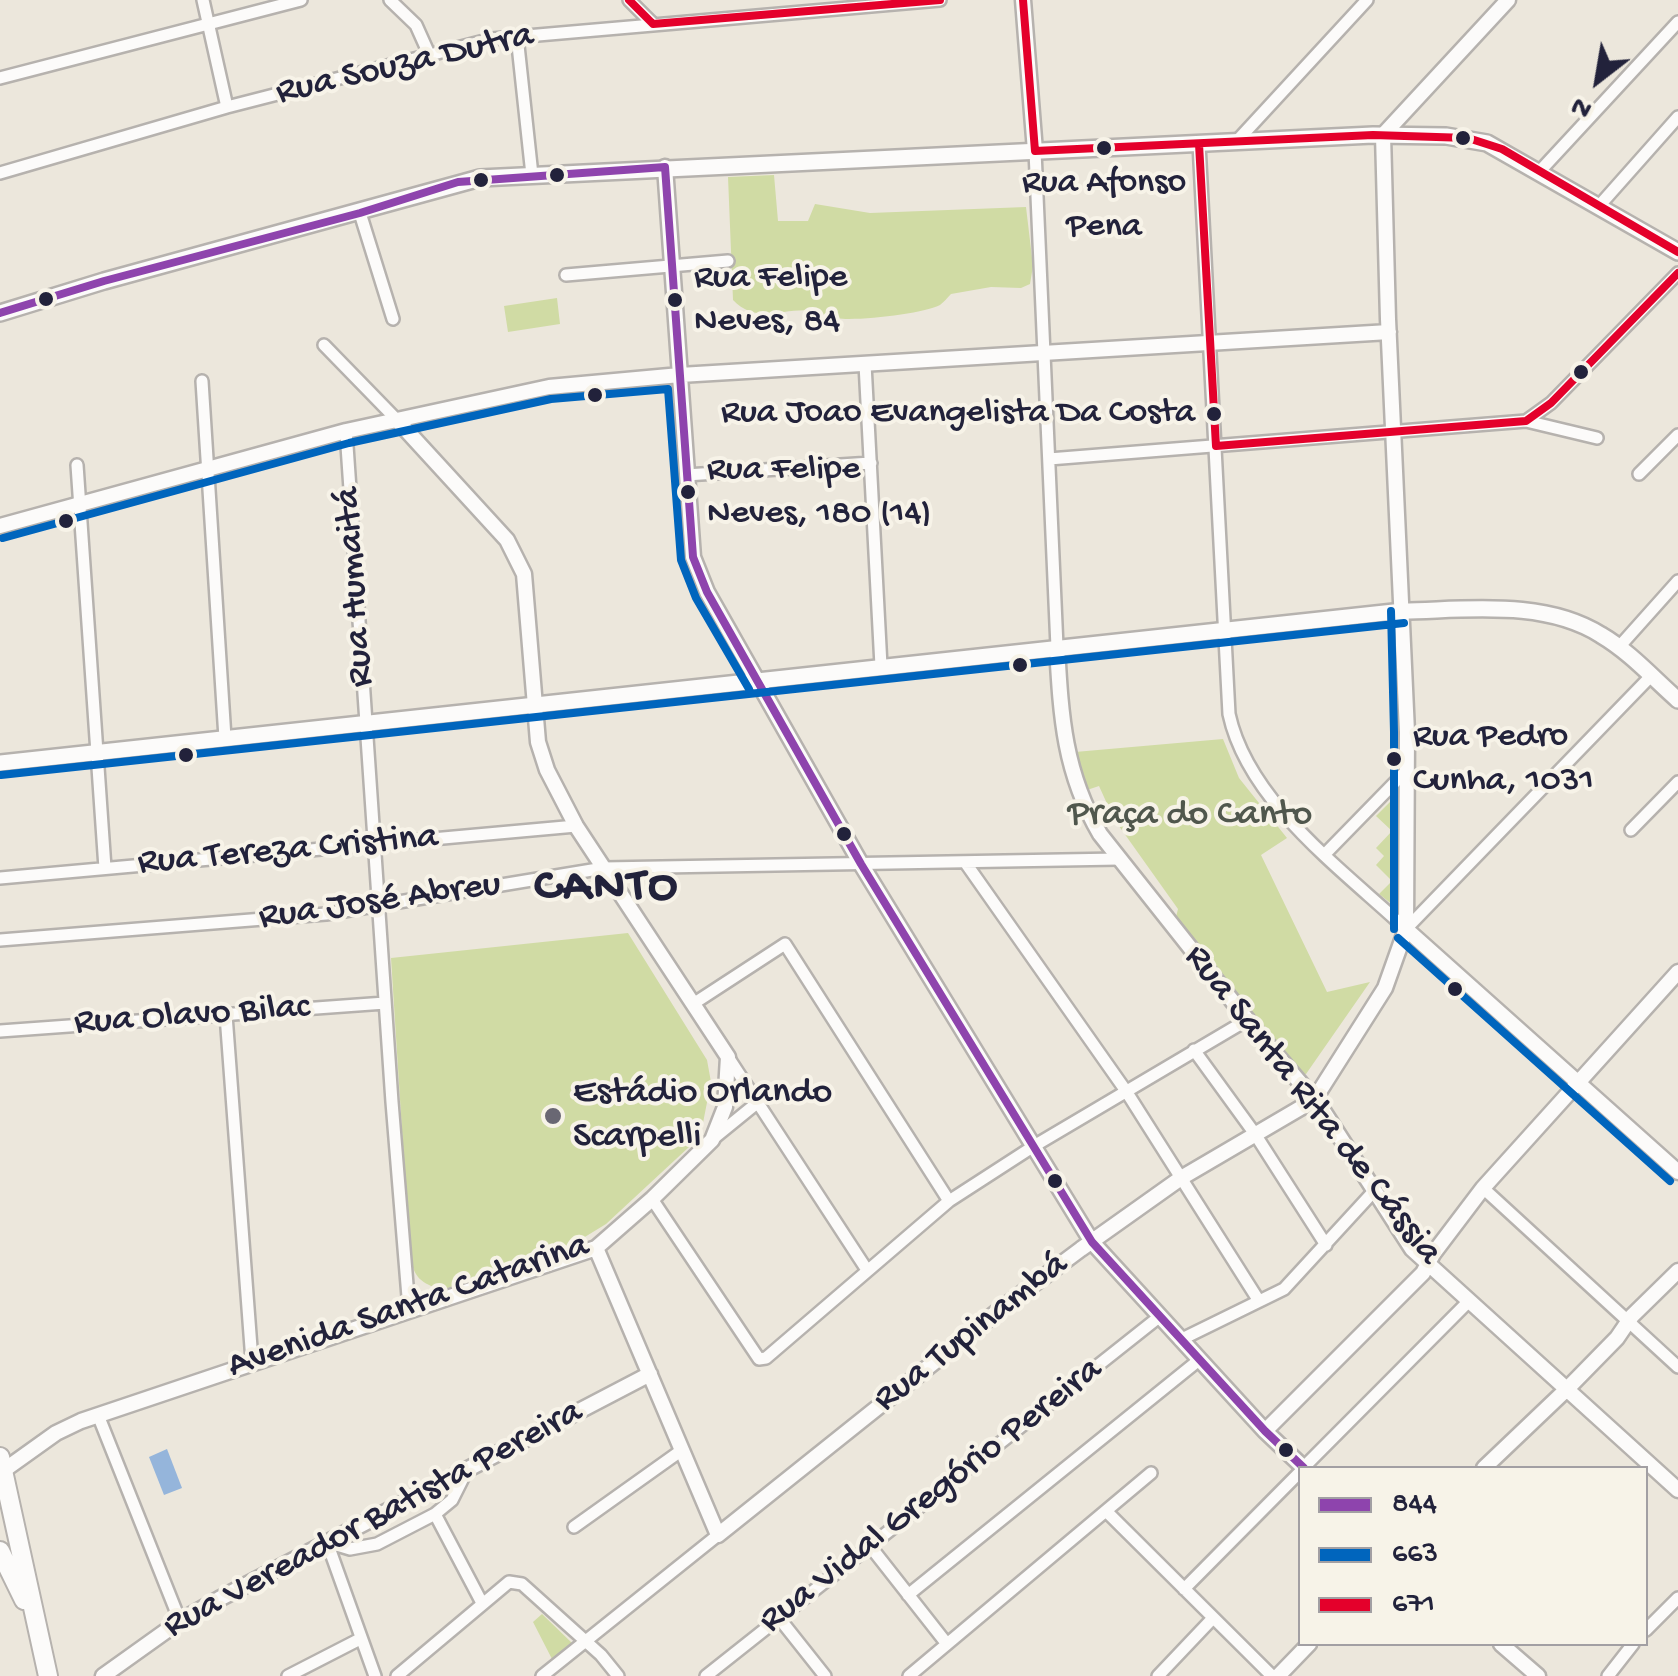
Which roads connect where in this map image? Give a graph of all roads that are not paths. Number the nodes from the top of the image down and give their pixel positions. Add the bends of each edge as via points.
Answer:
1 (203, 0) edge
2 (301, 0) edge
3 (390, 0) edge
4 (629, 0) edge
5 (940, 0) edge
6 (1023, 0) edge
7 (1367, 0) edge
8 (1508, 0) edge
9 (287, 2) edge
10 (1678, 22) edge
11 (208, 23) junction
12 (653, 24) junction
13 (517, 36) junction
14 (429, 54) junction
15 (0, 78) edge
16 (228, 107) junction
17 (1678, 117) edge
18 (1383, 135) junction
19 (1236, 142) junction
20 (1199, 144) junction
21 (1035, 151) junction
22 (665, 168) junction
23 (1540, 172) junction
24 (0, 173) edge
25 (532, 174) junction
26 (1599, 206) junction
27 (360, 213) junction
28 (1678, 252) edge
29 (728, 261) dead end
30 (672, 266) junction
31 (1678, 273) edge
32 (566, 275) dead end
33 (0, 313) edge
34 (393, 319) dead end
35 (1388, 332) junction
36 (1210, 343) junction
37 (324, 345) dead end
38 (1046, 353) junction
39 (865, 364) junction
40 (680, 375) junction
41 (202, 381) dead end
42 (396, 420) junction
43 (1526, 421) junction
44 (346, 431) junction
45 (1394, 432) junction
46 (1678, 435) edge
47 (1597, 438) dead end
48 (1216, 446) junction
49 (1049, 459) junction
50 (870, 463) junction
51 (76, 465) dead end
52 (208, 469) junction
53 (1640, 474) dead end
54 (686, 475) junction
55 (79, 504) junction
56 (0, 526) edge
57 (1678, 581) edge
58 (1403, 611) junction
59 (1224, 629) junction
60 (1057, 647) junction
61 (1619, 647) junction
62 (882, 666) junction
63 (1651, 676) junction
64 (760, 683) junction
65 (1678, 700) edge
66 (534, 706) junction
67 (366, 724) junction
68 (225, 738) junction
69 (97, 752) junction
70 (0, 763) edge
71 (1407, 770) junction
72 (1678, 782) edge
73 (576, 826) junction
74 (1630, 830) dead end
75 (374, 844) junction
76 (1326, 853) junction
77 (1119, 859) junction
78 (965, 862) junction
79 (862, 864) junction
80 (105, 868) junction
81 (604, 868) junction
82 (0, 878) edge
83 (378, 906) junction
84 (1406, 929) junction
85 (0, 940) edge
86 (1678, 972) edge
87 (385, 1003) junction
88 (692, 1004) junction
89 (226, 1014) junction
90 (1247, 1020) junction
91 (0, 1031) edge
92 (1194, 1050) junction
93 (728, 1057) junction
94 (1578, 1083) junction
95 (1126, 1091) junction
96 (1314, 1100) junction
97 (757, 1102) junction
98 (1255, 1134) junction
99 (712, 1140) junction
100 (1034, 1146) junction
101 (1678, 1172) edge
102 (1182, 1178) junction
103 (1484, 1188) junction
104 (1375, 1190) junction
105 (652, 1199) junction
106 (949, 1200) junction
107 (1092, 1242) junction
108 (1326, 1245) junction
109 (596, 1248) junction
110 (1428, 1263) junction
111 (867, 1270) junction
112 (1678, 1271) edge
113 (1260, 1301) junction
114 (1469, 1301) junction
115 (409, 1309) junction
116 (1159, 1317) junction
117 (1630, 1322) junction
118 (1180, 1340) junction
119 (1198, 1360) junction
120 (252, 1361) junction
121 (1678, 1367) edge
122 (650, 1374) junction
123 (1568, 1388) junction
124 (98, 1415) junction
125 (1265, 1432) junction
126 (682, 1450) junction
127 (1300, 1466) edge
128 (1306, 1466) edge
129 (1486, 1466) edge
130 (1, 1467) edge
131 (468, 1468) junction
132 (1152, 1474) dead end
133 (1298, 1474) edge
134 (1678, 1490) edge
135 (1106, 1511) junction
136 (435, 1514) junction
137 (574, 1527) dead end
138 (718, 1535) junction
139 (327, 1542) junction
140 (870, 1546) junction
141 (0, 1551) edge
142 (1184, 1589) junction
143 (908, 1595) junction
144 (1678, 1598) edge
145 (482, 1603) junction
146 (779, 1618) junction
147 (1213, 1618) junction
148 (180, 1622) junction
149 (1648, 1628) edge
150 (38, 1632) junction
151 (360, 1640) junction
152 (585, 1640) junction
153 (947, 1644) junction
154 (1307, 1646) edge
155 (1502, 1646) edge
156 (1631, 1646) edge
157 (1529, 1673) edge
158 (48, 1676) edge
159 (103, 1676) edge
160 (288, 1676) edge
161 (375, 1676) edge
162 (397, 1676) edge
163 (542, 1676) edge
164 (618, 1676) edge
165 (706, 1676) edge
166 (825, 1676) edge
167 (909, 1676) edge
168 (1158, 1676) edge
169 (1275, 1676) edge
170 (1608, 1676) edge

1 - 11 street
2 - 9 street
3 - 14 street via 416,25
4 - 12 street
5 - 12 street, Rua Souza Dutra
6 - 21 street
7 - 19 street
8 - 18 street
9 - 11 street
10 - 23 street
11 - 15 street
11 - 16 street
12 - 13 street, Rua Souza Dutra
13 - 14 street, Rua Souza Dutra
13 - 25 street
14 - 16 street, Rua Souza Dutra
16 - 24 street, Rua Souza Dutra
17 - 26 street
18 - 19 main road
18 - 23 main road via 1487,142
18 - 35 street
19 - 20 main road
20 - 21 main road
20 - 36 street
21 - 22 main road
21 - 38 street, Rua Santa Rita de Cássia
22 - 25 main road
22 - 30 street
23 - 26 main road
25 - 27 main road via 458,182
26 - 28 main road
27 - 33 main road
27 - 34 street
29 - 30 street
30 - 32 street
30 - 40 street
31 - 43 street via 1552,403
35 - 36 street
35 - 45 street
36 - 38 street
36 - 48 street
37 - 42 street
38 - 39 street
38 - 49 street, Rua Santa Rita de Cássia
39 - 40 street
39 - 50 street
40 - 42 street via 549,387
40 - 54 street
41 - 52 street
42 - 44 street
42 - 66 street via 518,556
43 - 45 street
43 - 47 street
44 - 52 street
44 - 67 street, Rua Humaitá
45 - 48 street
45 - 58 street
46 - 53 street
48 - 49 street
48 - 59 street
49 - 60 street, Rua Santa Rita de Cássia
50 - 54 street
50 - 62 street
51 - 55 street
52 - 55 street
52 - 68 street
54 - 64 street via 698,574
55 - 56 street
55 - 69 street
57 - 61 street
58 - 59 main road
58 - 61 main road via 1554,616 1587,626
58 - 71 street
59 - 60 main road
59 - 76 street via 1229,714 1245,762 1277,806
60 - 62 main road
60 - 77 street, Rua Santa Rita de Cássia via 1071,772
61 - 63 main road
62 - 64 main road
63 - 65 main road
63 - 84 street
64 - 66 main road
64 - 79 street
66 - 67 main road
66 - 73 street via 542,758
67 - 68 main road
67 - 75 street, Rua Humaitá
68 - 69 main road
69 - 70 main road
69 - 80 street
71 - 76 street
71 - 84 street
72 - 74 street
73 - 75 street, Rua Tereza Cristina
73 - 81 street
75 - 80 street, Rua Tereza Cristina
75 - 83 street, Rua Humaitá
76 - 84 street
77 - 78 street, Rua José Abreu
77 - 90 street, Rua Santa Rita de Cássia
78 - 79 street, Rua José Abreu
78 - 95 street
79 - 81 street, Rua José Abreu
79 - 100 street
80 - 82 street, Rua Tereza Cristina
81 - 83 street, Rua José Abreu
81 - 88 street
83 - 85 street, Rua José Abreu
83 - 87 street, Rua Humaitá
84 - 94 street
84 - 96 street, Rua Tupinambá via 1373,1011
86 - 94 street
87 - 89 street, Rua Olavo Bilac
87 - 115 street, Rua Humaitá
88 - 93 street
88 - 106 street via 785,944
89 - 91 street, Rua Olavo Bilac
89 - 120 street
90 - 92 street
90 - 96 street, Rua Santa Rita de Cássia
92 - 95 street
92 - 98 street
93 - 97 street
93 - 99 street, Avenida Santa Catarina via 726,1107
94 - 101 street
94 - 103 street
95 - 100 street
95 - 102 street
96 - 98 street, Rua Tupinambá
96 - 104 street, Rua Santa Rita de Cássia
97 - 99 street
97 - 111 street
98 - 102 street, Rua Tupinambá
98 - 108 street
99 - 105 street, Avenida Santa Catarina
100 - 106 street
100 - 107 street
102 - 107 street, Rua Tupinambá
102 - 113 street
103 - 110 street
103 - 117 street
104 - 108 street
104 - 110 street, Rua Santa Rita de Cássia via 1404,1239
105 - 109 street, Avenida Santa Catarina
105 - 111 street via 760,1360
106 - 111 street
107 - 116 street
107 - 138 street, Rua Tupinambá
108 - 113 street via 1284,1288
109 - 115 street, Avenida Santa Catarina
109 - 122 street
110 - 114 street, Rua Santa Rita de Cássia
110 - 125 street
112 - 117 street
113 - 118 street
114 - 123 street, Rua Santa Rita de Cássia
114 - 128 street
115 - 120 street, Avenida Santa Catarina
116 - 118 street
116 - 140 street, Rua Vidal Gregório Pereira
117 - 121 street
117 - 123 street
118 - 119 street
119 - 125 street
119 - 143 street
120 - 124 street, Avenida Santa Catarina
122 - 126 street
122 - 131 street, Rua Vereador Batista Pereira
123 - 129 street
123 - 134 street, Rua Santa Rita de Cássia
124 - 130 street, Avenida Santa Catarina
124 - 148 street
125 - 127 street
126 - 137 street
126 - 138 street
130 - 150 main road
131 - 136 street via 452,1500
131 - 139 street, Rua Vereador Batista Pereira
132 - 135 street
133 - 142 street
135 - 142 street
135 - 153 street
136 - 139 street via 370,1546
136 - 145 street
138 - 152 street, Rua Tupinambá
139 - 148 street, Rua Vereador Batista Pereira
139 - 151 street
140 - 143 street
140 - 146 street, Rua Vidal Gregório Pereira
141 - 150 main road
142 - 147 street
143 - 153 street
144 - 149 street
145 - 152 street via 509,1582 522,1584
145 - 162 street
146 - 165 street, Rua Vidal Gregório Pereira
146 - 166 street
147 - 168 street
147 - 169 street
148 - 159 street, Rua Vereador Batista Pereira
150 - 158 main road
151 - 160 street
151 - 161 street
152 - 163 street, Rua Tupinambá
152 - 164 street
153 - 167 street
154 - 169 street
155 - 157 street
156 - 170 street

